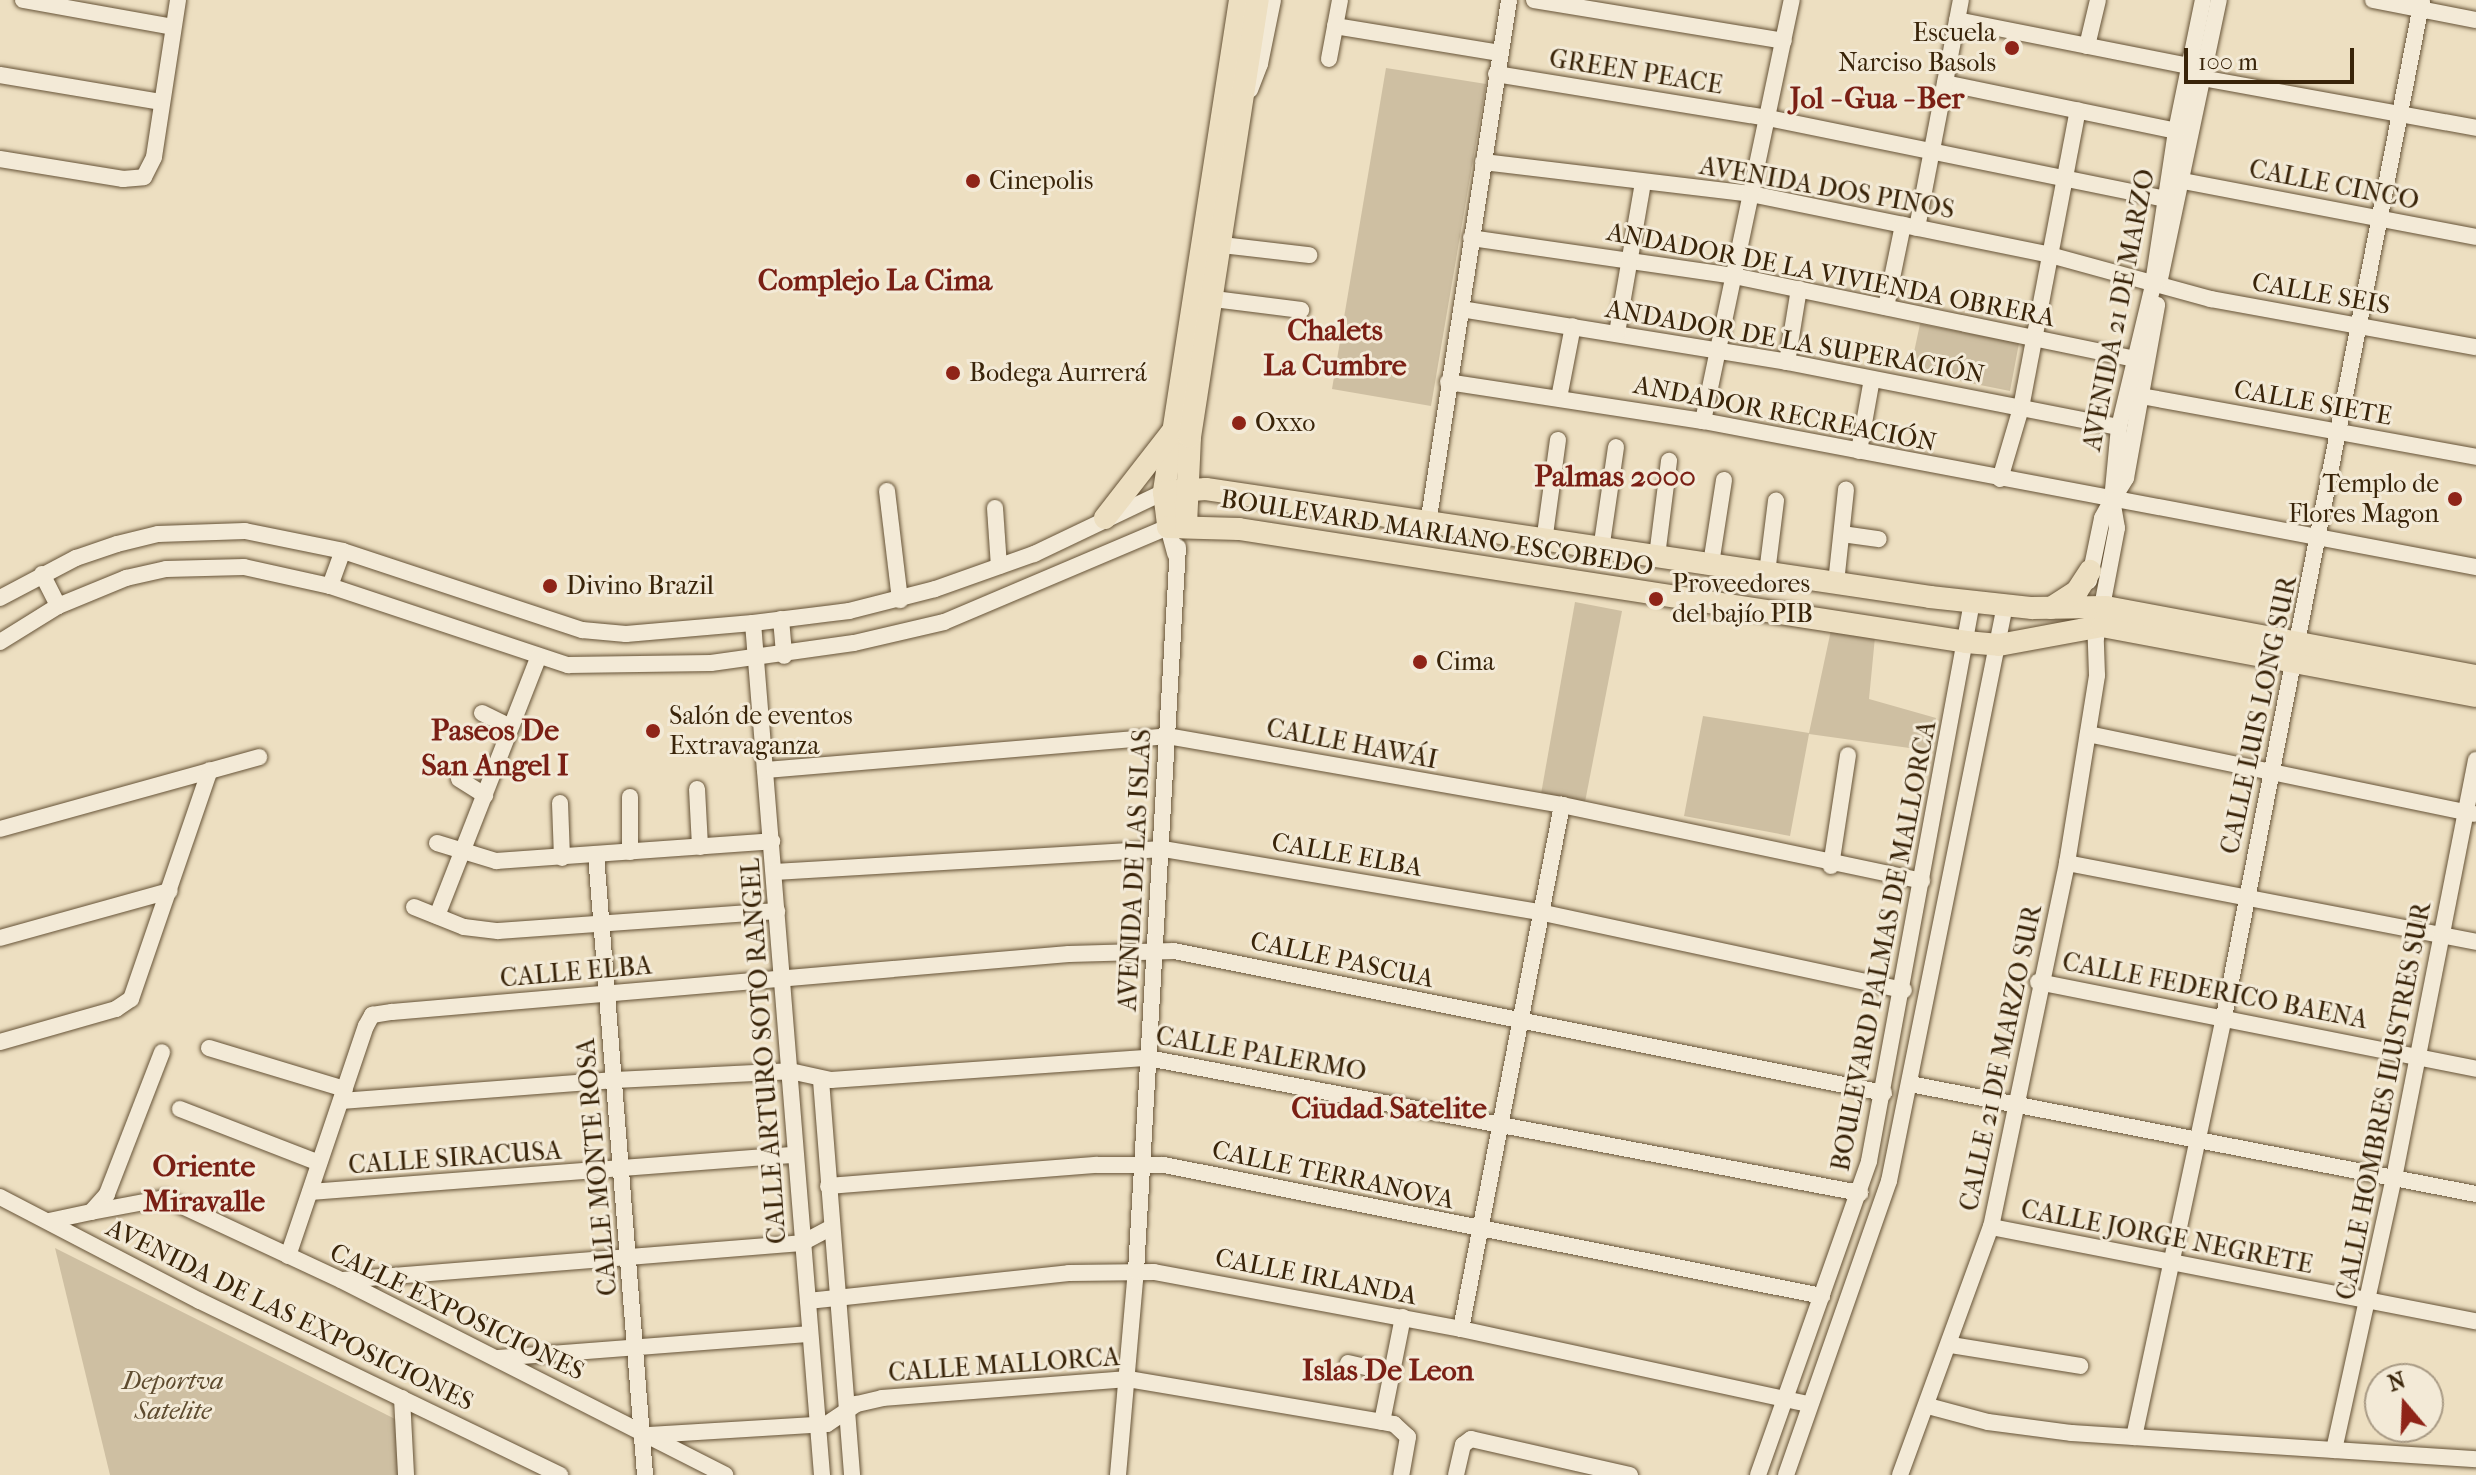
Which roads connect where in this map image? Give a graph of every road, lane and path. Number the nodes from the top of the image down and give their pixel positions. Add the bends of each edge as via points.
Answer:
1 (23, 0) edge
2 (178, 0) edge
3 (1240, 0) edge
4 (1258, 0) edge
5 (1273, 0) edge
6 (1340, 0) edge
7 (1509, 0) edge
8 (1534, 0) edge
9 (1792, 0) edge
10 (1961, 0) edge
11 (2098, 0) edge
12 (2203, 0) edge
13 (2219, 0) edge
14 (2373, 0) edge
15 (2421, 4) edge
16 (1957, 20) junction
17 (2476, 20) edge
18 (1335, 26) junction
19 (173, 27) junction
20 (1784, 41) junction
21 (2087, 46) junction
22 (1500, 53) junction
23 (1329, 59) dead end
24 (2189, 66) junction
25 (1496, 74) junction
26 (0, 75) edge
27 (2202, 78) junction
28 (1945, 83) junction
29 (162, 102) junction
30 (1243, 102) junction
31 (2078, 110) junction
32 (2399, 113) junction
33 (1768, 118) junction
34 (2476, 128) edge
35 (2176, 131) junction
36 (1931, 153) junction
37 (0, 159) edge
38 (1483, 162) junction
39 (2065, 177) junction
40 (2183, 181) junction
41 (1643, 183) junction
42 (1751, 194) junction
43 (2166, 199) junction
44 (2378, 218) junction
45 (1910, 226) junction
46 (2476, 237) edge
47 (1471, 238) junction
48 (1222, 245) junction
49 (1309, 255) dead end
50 (2050, 255) junction
51 (1631, 261) junction
52 (1734, 276) junction
53 (2153, 286) junction
54 (1799, 289) junction
55 (1214, 299) junction
56 (1886, 307) junction
57 (1461, 309) junction
58 (1301, 310) dead end
59 (2358, 324) junction
60 (1573, 326) junction
61 (1617, 333) junction
62 (2035, 336) junction
63 (2476, 347) edge
64 (1718, 350) junction
65 (2134, 359) junction
66 (1787, 362) junction
67 (1872, 379) junction
68 (1448, 382) junction
69 (2141, 396) junction
70 (1559, 398) junction
71 (2021, 408) junction
72 (1703, 421) junction
73 (2119, 427) junction
74 (1173, 431) junction
75 (2338, 432) junction
76 (1558, 440) dead end
77 (1616, 447) dead end
78 (1859, 451) junction
79 (2476, 457) edge
80 (1669, 461) dead end
81 (2000, 479) junction
82 (1724, 480) dead end
83 (1175, 490) junction
84 (1846, 490) dead end
85 (887, 491) dead end
86 (2112, 500) junction
87 (1776, 501) dead end
88 (995, 508) dead end
89 (1105, 518) junction
90 (1428, 524) junction
91 (1177, 526) junction
92 (1842, 534) junction
93 (2319, 536) junction
94 (1879, 539) dead end
95 (1544, 542) junction
96 (1601, 550) junction
97 (343, 551) junction
98 (1657, 556) junction
99 (1711, 564) junction
100 (999, 566) junction
101 (2476, 567) edge
102 (2090, 571) junction
103 (1767, 573) junction
104 (42, 574) junction
105 (1836, 583) junction
106 (330, 586) junction
107 (0, 598) edge
108 (900, 600) junction
109 (1972, 602) junction
110 (2005, 605) junction
111 (58, 606) junction
112 (2050, 608) junction
113 (781, 619) junction
114 (2095, 621) junction
115 (753, 623) junction
116 (0, 642) edge
117 (1966, 642) junction
118 (1999, 645) junction
119 (2297, 652) junction
120 (539, 656) junction
121 (784, 656) junction
122 (756, 659) junction
123 (2476, 676) edge
124 (2476, 696) edge
125 (482, 713) dead end
126 (509, 726) junction
127 (2088, 734) junction
128 (1167, 736) junction
129 (1848, 755) dead end
130 (259, 757) dead end
131 (2476, 760) edge
132 (210, 770) junction
133 (765, 770) junction
134 (2270, 773) junction
135 (459, 779) dead end
136 (697, 789) dead end
137 (485, 795) junction
138 (630, 797) dead end
139 (560, 803) dead end
140 (1562, 805) junction
141 (2471, 813) edge
142 (0, 829) edge
143 (772, 841) junction
144 (437, 843) dead end
145 (700, 847) junction
146 (1163, 849) junction
147 (464, 851) junction
148 (630, 852) junction
149 (596, 855) junction
150 (562, 858) junction
151 (2067, 863) junction
152 (1831, 866) junction
153 (774, 872) junction
154 (1922, 881) junction
155 (170, 891) junction
156 (2247, 896) junction
157 (414, 907) dead end
158 (777, 911) junction
159 (1544, 913) junction
160 (437, 916) junction
161 (602, 922) junction
162 (2442, 935) junction
163 (0, 938) edge
164 (2476, 942) edge
165 (1156, 951) junction
166 (784, 981) junction
167 (2038, 982) junction
168 (1904, 990) junction
169 (607, 993) junction
170 (2224, 1017) junction
171 (1522, 1022) junction
172 (0, 1042) edge
173 (209, 1048) dead end
174 (162, 1052) dead end
175 (2417, 1055) junction
176 (1148, 1058) junction
177 (2476, 1069) edge
178 (790, 1071) junction
179 (615, 1080) junction
180 (821, 1080) junction
181 (1910, 1084) junction
182 (1884, 1093) junction
183 (343, 1095) junction
184 (2015, 1106) junction
185 (180, 1109) dead end
186 (1501, 1123) junction
187 (2199, 1137) junction
188 (795, 1155) junction
189 (319, 1163) junction
190 (1142, 1164) junction
191 (621, 1171) junction
192 (2394, 1178) junction
193 (828, 1186) junction
194 (310, 1192) junction
195 (1860, 1193) junction
196 (2476, 1194) edge
197 (0, 1197) edge
198 (91, 1212) junction
199 (49, 1221) junction
200 (1991, 1227) junction
201 (830, 1228) junction
202 (1480, 1230) junction
203 (802, 1243) junction
204 (288, 1256) junction
205 (629, 1258) junction
206 (2175, 1262) junction
207 (1136, 1271) junction
208 (341, 1280) junction
209 (837, 1295) junction
210 (1822, 1296) junction
211 (808, 1301) junction
212 (2369, 1301) junction
213 (1403, 1317) junction
214 (2476, 1321) edge
215 (1461, 1329) junction
216 (809, 1334) junction
217 (636, 1345) junction
218 (1951, 1345) junction
219 (497, 1358) junction
220 (1348, 1363) dead end
221 (2080, 1366) dead end
222 (1392, 1373) junction
223 (1128, 1379) junction
224 (1786, 1396) junction
225 (402, 1398) junction
226 (1808, 1404) junction
227 (1928, 1406) junction
228 (847, 1412) junction
229 (1382, 1422) junction
230 (818, 1425) junction
231 (645, 1433) junction
232 (2134, 1437) junction
233 (2334, 1450) junction
234 (2476, 1459) edge
235 (406, 1475) edge
236 (560, 1475) edge
237 (645, 1475) edge
238 (725, 1475) edge
239 (822, 1475) edge
240 (852, 1475) edge
241 (1118, 1475) edge
242 (1401, 1475) edge
243 (1456, 1475) edge
244 (1630, 1475) edge
245 (1758, 1475) edge
246 (1786, 1475) edge
247 (1900, 1475) edge

1 - 19 street
2 - 19 street
3 - 74 main road
4 - 30 main road
5 - 30 street via 1260,64
6 - 18 street
7 - 22 street
8 - 20 street
9 - 20 street
10 - 16 street
11 - 21 street
12 - 24 street, AVENIDA 21 DE MARZO
13 - 27 street
14 - 15 street
15 - 17 street
15 - 32 street, CALLE LUIS LONG SUR
16 - 21 street
16 - 28 street
18 - 22 street
18 - 23 street
19 - 29 street
20 - 33 street
21 - 24 street
22 - 25 street
24 - 35 street, AVENIDA 21 DE MARZO
25 - 33 street, GREEN PEACE
25 - 38 street
26 - 29 street
27 - 32 street
27 - 40 street
28 - 31 street
28 - 36 street
29 - 37 street via 152,166 138,180
30 - 48 main road
31 - 35 street
31 - 39 street
32 - 34 street
32 - 44 street, CALLE LUIS LONG SUR
33 - 36 street, GREEN PEACE
33 - 42 street
35 - 43 street, AVENIDA 21 DE MARZO
36 - 39 street, GREEN PEACE
36 - 45 street
38 - 41 street, AVENIDA DOS PINOS
38 - 47 street
39 - 43 street, GREEN PEACE
39 - 50 street
40 - 44 street, CALLE CINCO
40 - 53 street
41 - 42 street, AVENIDA DOS PINOS
41 - 51 street
42 - 45 street, AVENIDA DOS PINOS
42 - 52 street
43 - 53 street, AVENIDA 21 DE MARZO
44 - 46 street, CALLE CINCO
44 - 59 street, CALLE LUIS LONG SUR
45 - 50 street, AVENIDA DOS PINOS
45 - 56 street
47 - 51 street, ANDADOR DE LA VIVIENDA OBRERA
47 - 57 street
48 - 49 street
48 - 55 main road
50 - 53 street, AVENIDA DOS PINOS
50 - 62 street
51 - 52 street, ANDADOR DE LA VIVIENDA OBRERA
51 - 61 street
52 - 54 street, ANDADOR DE LA VIVIENDA OBRERA
52 - 64 street
53 - 59 street, CALLE SEIS
53 - 65 street, AVENIDA 21 DE MARZO
53 - 69 street via 2157,312
54 - 56 street, ANDADOR DE LA VIVIENDA OBRERA
54 - 66 street
55 - 58 street
55 - 83 main road
56 - 62 street, ANDADOR DE LA VIVIENDA OBRERA
57 - 60 street, ANDADOR DE LA SUPERACIÓN
57 - 68 street
59 - 63 street, CALLE SEIS
59 - 75 street, CALLE LUIS LONG SUR
60 - 61 street, ANDADOR DE LA SUPERACIÓN
60 - 70 street
61 - 64 street, ANDADOR DE LA SUPERACIÓN
62 - 65 street, ANDADOR DE LA VIVIENDA OBRERA
62 - 71 street
64 - 66 street, ANDADOR DE LA SUPERACIÓN
64 - 72 street
65 - 73 street, AVENIDA 21 DE MARZO
66 - 67 street, ANDADOR DE LA SUPERACIÓN
67 - 71 street, ANDADOR DE LA SUPERACIÓN
67 - 78 street
68 - 70 street, ANDADOR RECREACIÓN
68 - 90 street
69 - 75 street, CALLE SIETE
69 - 86 street via 2126,478
70 - 72 street, ANDADOR RECREACIÓN
71 - 73 street, ANDADOR DE LA SUPERACIÓN
71 - 81 street
72 - 78 street, ANDADOR RECREACIÓN
73 - 86 street, AVENIDA 21 DE MARZO
74 - 83 main road
74 - 89 main road
75 - 79 street, CALLE SIETE
75 - 93 street, CALLE LUIS LONG SUR
76 - 95 street
77 - 96 street
78 - 81 street, ANDADOR RECREACIÓN
80 - 98 street
81 - 86 street, ANDADOR RECREACIÓN
82 - 99 street
83 - 89 street
83 - 90 main road, BOULEVARD MARIANO ESCOBEDO
83 - 91 main road
84 - 92 street
85 - 108 street
86 - 93 street, ANDADOR RECREACIÓN
86 - 102 street, AVENIDA 21 DE MARZO via 2102,518
86 - 114 street via 2117,528
87 - 103 street
88 - 100 street
89 - 100 street
90 - 95 main road, BOULEVARD MARIANO ESCOBEDO
91 - 117 main road, BOULEVARD MARIANO ESCOBEDO via 1239,529
91 - 121 street, BOULEVARD MARIANO ESCOBEDO via 944,622
91 - 128 street, AVENIDA DE LAS ISLAS
92 - 94 street
92 - 105 street
93 - 101 street, ANDADOR RECREACIÓN
93 - 119 street, CALLE LUIS LONG SUR
95 - 96 main road, BOULEVARD MARIANO ESCOBEDO
96 - 98 main road, BOULEVARD MARIANO ESCOBEDO
97 - 104 street via 245,531 202,530 117,544
97 - 106 street
97 - 115 street via 582,630 626,634
98 - 99 main road, BOULEVARD MARIANO ESCOBEDO
99 - 103 main road, BOULEVARD MARIANO ESCOBEDO
100 - 108 street
102 - 112 main road via 2077,591
102 - 114 street, AVENIDA 21 DE MARZO
103 - 105 main road, BOULEVARD MARIANO ESCOBEDO
104 - 107 street
104 - 111 street
105 - 109 main road, BOULEVARD MARIANO ESCOBEDO
106 - 111 street, BOULEVARD MARIANO ESCOBEDO via 244,567 203,566 126,578
106 - 120 street, BOULEVARD MARIANO ESCOBEDO
108 - 113 street
109 - 110 main road, BOULEVARD MARIANO ESCOBEDO
109 - 117 street, BOULEVARD PALMAS DE MALLORCA
110 - 112 main road, BOULEVARD MARIANO ESCOBEDO
110 - 118 street, BOULEVARD PALMAS DE MALLORCA
111 - 116 street, BOULEVARD MARIANO ESCOBEDO
112 - 114 main road, BOULEVARD MARIANO ESCOBEDO
113 - 115 street
113 - 121 street
114 - 118 main road, BOULEVARD MARIANO ESCOBEDO
114 - 119 main road, BOULEVARD MARIANO ESCOBEDO
114 - 127 street, CALLE 21 DE MARZO SUR via 2097,675
115 - 122 street, CALLE ARTURO SOTO RANGEL
117 - 118 main road, BOULEVARD MARIANO ESCOBEDO
117 - 154 street, BOULEVARD PALMAS DE MALLORCA
118 - 181 street, BOULEVARD PALMAS DE MALLORCA
119 - 123 main road, BOULEVARD MARIANO ESCOBEDO
119 - 124 main road, BOULEVARD MARIANO ESCOBEDO
119 - 134 street, CALLE LUIS LONG SUR
120 - 122 street, BOULEVARD MARIANO ESCOBEDO via 596,668
120 - 126 street
121 - 122 street, BOULEVARD MARIANO ESCOBEDO
122 - 133 street, CALLE ARTURO SOTO RANGEL
125 - 126 street
126 - 137 street
127 - 134 street
127 - 151 street, CALLE 21 DE MARZO SUR
128 - 133 street, CALLE HAWÁI
128 - 140 street, CALLE HAWÁI
128 - 146 street, AVENIDA DE LAS ISLAS
129 - 152 street
130 - 132 street
131 - 141 street, CALLE HOMBRES ILUSTRES SUR
132 - 142 street
132 - 155 street
133 - 143 street, CALLE ARTURO SOTO RANGEL
134 - 141 street
134 - 156 street, CALLE LUIS LONG SUR
135 - 137 street
136 - 145 street
137 - 147 street
138 - 148 street
139 - 150 street
140 - 152 street, CALLE HAWÁI
140 - 159 street
141 - 162 street, CALLE HOMBRES ILUSTRES SUR
143 - 145 street
143 - 153 street, CALLE ARTURO SOTO RANGEL
144 - 147 street
145 - 148 street
146 - 153 street, CALLE ELBA
146 - 159 street, CALLE ELBA
146 - 165 street, AVENIDA DE LAS ISLAS
147 - 150 street via 496,861
147 - 160 street
148 - 149 street
149 - 150 street
149 - 161 street, CALLE MONTE ROSA
151 - 156 street
151 - 167 street, CALLE 21 DE MARZO SUR
152 - 154 street, CALLE HAWÁI
153 - 158 street, CALLE ARTURO SOTO RANGEL
154 - 168 street, BOULEVARD PALMAS DE MALLORCA
155 - 163 street
155 - 172 street via 137,988 125,1005
156 - 162 street
156 - 170 street, CALLE LUIS LONG SUR
157 - 160 street
158 - 161 street
158 - 166 street, CALLE ARTURO SOTO RANGEL
159 - 168 street, CALLE ELBA
159 - 171 street
160 - 161 street via 481,931
161 - 169 street, CALLE MONTE ROSA
162 - 164 street
162 - 175 street, CALLE HOMBRES ILUSTRES SUR
165 - 166 street, CALLE PASCUA via 1069,954
165 - 171 street, CALLE PASCUA via 1208,957
165 - 176 street, AVENIDA DE LAS ISLAS
166 - 169 street, CALLE ELBA
166 - 178 street, CALLE ARTURO SOTO RANGEL
167 - 170 street, CALLE FEDERICO BAENA
167 - 184 street, CALLE 21 DE MARZO SUR
168 - 182 street, BOULEVARD PALMAS DE MALLORCA
169 - 179 street, CALLE MONTE ROSA
169 - 183 street, CALLE ELBA via 372,1015
170 - 175 street, CALLE FEDERICO BAENA
170 - 187 street, CALLE LUIS LONG SUR
171 - 182 street, CALLE PASCUA
171 - 186 street
173 - 183 street
174 - 198 street via 118,1173
175 - 177 street, CALLE FEDERICO BAENA
175 - 192 street, CALLE HOMBRES ILUSTRES SUR
176 - 180 street, CALLE PALERMO
176 - 186 street, CALLE PALERMO
176 - 190 street, AVENIDA DE LAS ISLAS
178 - 179 street
178 - 180 street, CALLE PALERMO
178 - 188 street, CALLE ARTURO SOTO RANGEL
179 - 183 street
179 - 191 street, CALLE MONTE ROSA
180 - 193 street
181 - 184 street
181 - 226 street, BOULEVARD PALMAS DE MALLORCA via 1882,1208
182 - 195 street, BOULEVARD PALMAS DE MALLORCA
183 - 189 street
184 - 187 street
184 - 200 street, CALLE 21 DE MARZO SUR
185 - 189 street
186 - 195 street, CALLE PALERMO
186 - 202 street
187 - 192 street
187 - 206 street, CALLE LUIS LONG SUR
188 - 191 street, CALLE SIRACUSA
188 - 203 street, CALLE ARTURO SOTO RANGEL
189 - 194 street
190 - 193 street, CALLE TERRANOVA
190 - 202 street, CALLE TERRANOVA via 1200,1171
190 - 207 street, AVENIDA DE LAS ISLAS
191 - 194 street, CALLE SIRACUSA
191 - 205 street, CALLE MONTE ROSA
192 - 196 street
192 - 212 street, CALLE HOMBRES ILUSTRES SUR
193 - 201 street
194 - 204 street
195 - 210 street, BOULEVARD PALMAS DE MALLORCA
197 - 199 street, AVENIDA DE LAS EXPOSICIONES
198 - 199 street
198 - 204 street, CALLE EXPOSICIONES via 165,1198
199 - 225 street, AVENIDA DE LAS EXPOSICIONES
200 - 206 street, CALLE JORGE NEGRETE
200 - 218 street, CALLE 21 DE MARZO SUR
201 - 203 street
201 - 209 street
202 - 210 street, CALLE TERRANOVA
202 - 215 street
203 - 205 street
203 - 211 street, CALLE ARTURO SOTO RANGEL
204 - 208 street, CALLE EXPOSICIONES
205 - 208 street
205 - 217 street, CALLE MONTE ROSA
206 - 212 street, CALLE JORGE NEGRETE
206 - 232 street, CALLE LUIS LONG SUR
207 - 209 street, CALLE IRLANDA
207 - 213 street, CALLE IRLANDA
207 - 223 street, AVENIDA DE LAS ISLAS
208 - 219 street, CALLE EXPOSICIONES
209 - 211 street, CALLE IRLANDA
209 - 228 street
210 - 224 street, BOULEVARD PALMAS DE MALLORCA
211 - 216 street, CALLE ARTURO SOTO RANGEL
212 - 214 street, CALLE JORGE NEGRETE
212 - 233 street, CALLE HOMBRES ILUSTRES SUR
213 - 215 street, CALLE IRLANDA
213 - 222 street
215 - 224 street, CALLE IRLANDA
216 - 217 street
216 - 230 street, CALLE ARTURO SOTO RANGEL
217 - 219 street
217 - 231 street, CALLE MONTE ROSA
218 - 221 street
218 - 227 street, CALLE 21 DE MARZO SUR
219 - 231 street, CALLE EXPOSICIONES
220 - 222 street
222 - 229 street
223 - 228 street, CALLE MALLORCA via 882,1398
223 - 229 street, CALLE MALLORCA
223 - 241 street, AVENIDA DE LAS ISLAS
224 - 226 street, CALLE IRLANDA
224 - 245 street, BOULEVARD PALMAS DE MALLORCA
225 - 235 street
225 - 236 street, AVENIDA DE LAS EXPOSICIONES
226 - 246 street, BOULEVARD PALMAS DE MALLORCA
227 - 232 street via 2020,1428
227 - 247 street, CALLE 21 DE MARZO SUR
228 - 230 street, CALLE MALLORCA
228 - 240 street
229 - 242 street, CALLE MALLORCA via 1401,1427 1408,1437
230 - 231 street, CALLE MALLORCA
230 - 239 street, CALLE ARTURO SOTO RANGEL
231 - 237 street, CALLE MONTE ROSA
231 - 238 street, CALLE EXPOSICIONES
232 - 233 street
233 - 234 street
243 - 244 street via 1465,1440

